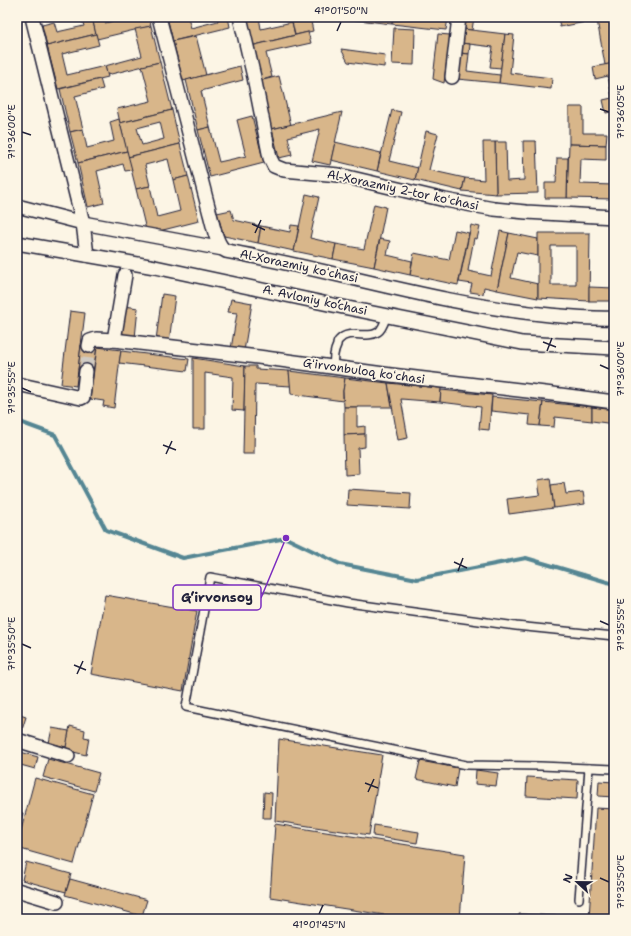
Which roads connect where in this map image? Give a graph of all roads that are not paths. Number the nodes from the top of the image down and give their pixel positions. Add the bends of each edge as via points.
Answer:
1 (32, 17) edge
2 (159, 17) edge
3 (240, 17) edge
4 (458, 17) edge
5 (452, 77) dead end
6 (17, 206) edge
7 (614, 217) edge
8 (82, 223) junction
9 (17, 243) edge
10 (222, 249) junction
11 (87, 255) junction
12 (125, 275) dead end
13 (387, 315) junction
14 (614, 318) edge
15 (114, 340) junction
16 (89, 346) dead end
17 (614, 348) edge
18 (334, 367) junction
19 (86, 371) tunnel mouth
20 (17, 384) edge
21 (614, 402) edge
22 (614, 636) edge
23 (17, 740) edge
24 (68, 756) dead end
25 (589, 768) junction
26 (614, 769) edge
27 (17, 890) edge
28 (579, 899) dead end
29 (57, 902) dead end

1 - 8 street
2 - 10 street via 210,214
3 - 7 street, Al-Xorazmiy 2-tor koʻchasi via 270,158 274,166 284,170 339,175 494,209
4 - 5 street
6 - 8 street, Al-Xorazmiy koʻchasi
8 - 10 street, Al-Xorazmiy koʻchasi
8 - 11 street
9 - 11 street, A. Avloniy ko‘chasi
10 - 14 street, Al-Xorazmiy koʻchasi via 499,309 535,314
11 - 13 street, A. Avloniy ko‘chasi via 155,266
12 - 15 street
13 - 17 street, A. Avloniy ko‘chasi via 522,343
13 - 18 lane via 380,331 375,334 353,334 339,340 333,360
15 - 16 street, Gʻirvonbuloq koʻchasi via 96,339 90,341
15 - 18 street, Gʻirvonbuloq koʻchasi
18 - 21 street, Gʻirvonbuloq koʻchasi
19 - 20 street via 83,397 80,398
22 - 25 lane via 516,626 348,603 210,578 186,707 466,765
23 - 24 street
25 - 26 lane
25 - 28 lane
27 - 29 street

